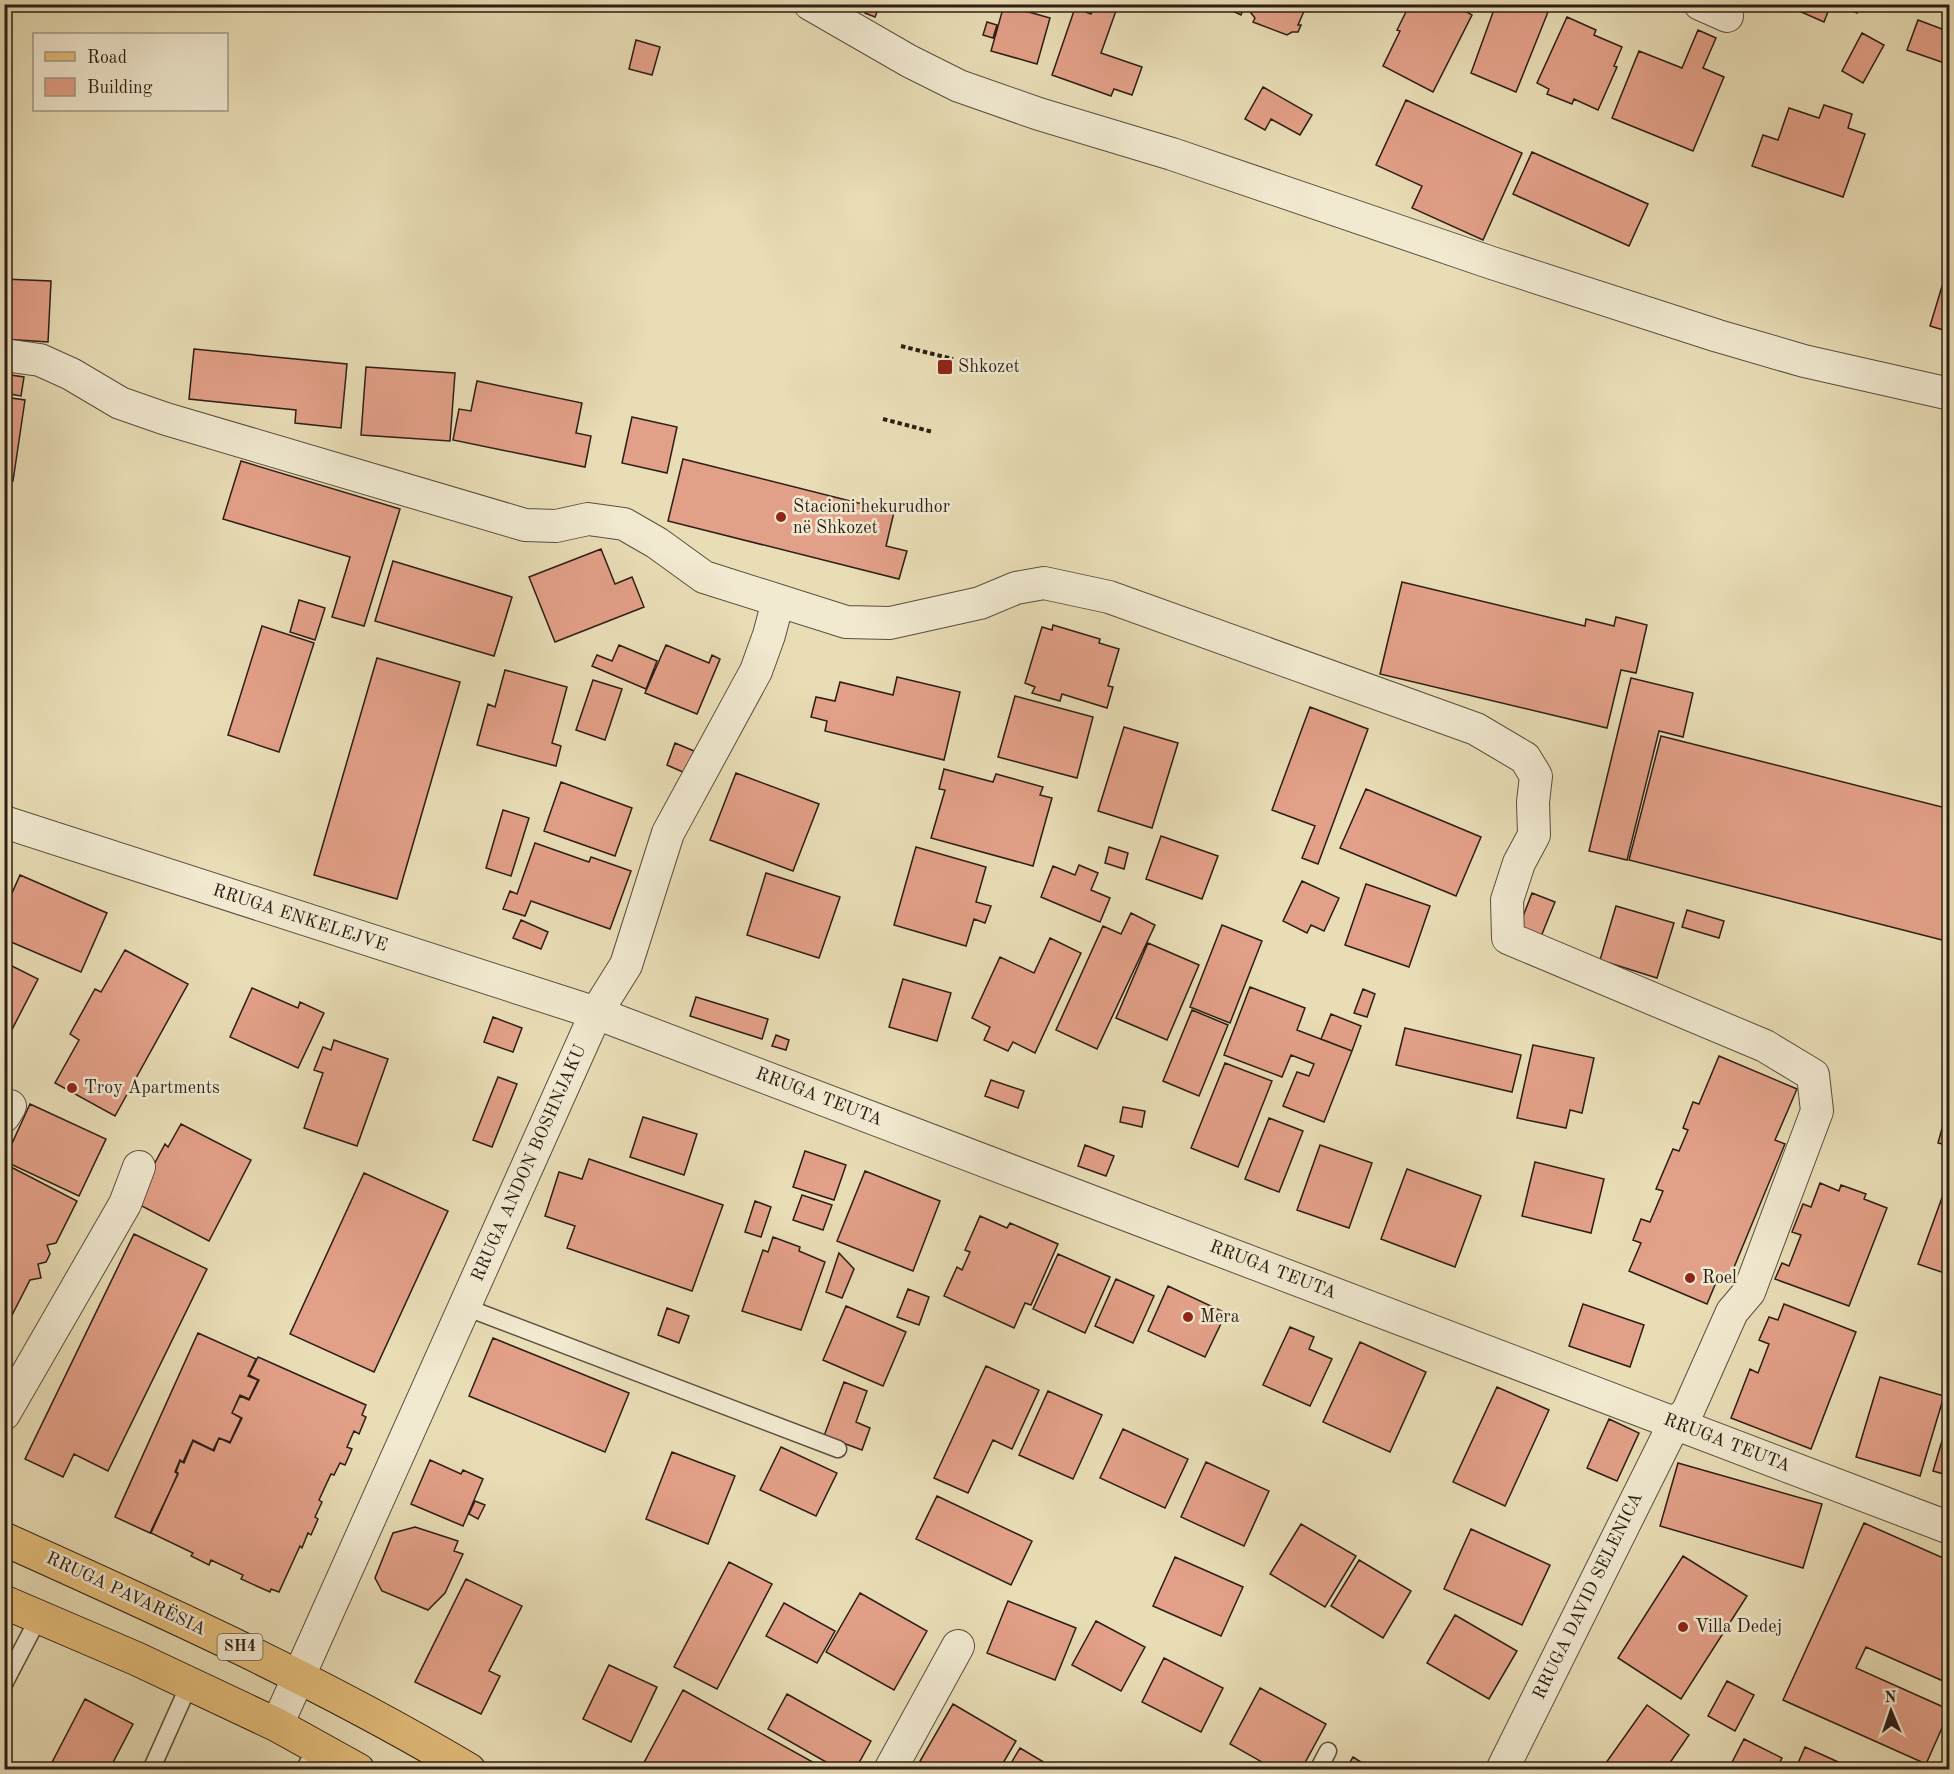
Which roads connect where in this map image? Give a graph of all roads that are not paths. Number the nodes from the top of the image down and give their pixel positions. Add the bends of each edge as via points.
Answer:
1 (810, 4) edge
2 (4, 355) edge
3 (1950, 394) edge
4 (778, 601) junction
5 (4, 822) edge
6 (596, 1013) junction
7 (140, 1167) dead end
8 (465, 1307) junction
9 (4, 1414) edge
10 (1674, 1422) junction
11 (838, 1449) dead end
12 (1950, 1528) edge
13 (4, 1539) edge
14 (4, 1602) edge
15 (39, 1617) junction
16 (958, 1646) dead end
17 (299, 1676) junction
18 (4, 1684) edge
19 (189, 1685) junction
20 (277, 1725) junction
21 (1328, 1751) dead end
22 (310, 1758) edge
23 (151, 1770) edge
24 (358, 1770) edge
25 (469, 1770) edge
26 (890, 1770) edge
27 (1318, 1770) edge
28 (1502, 1770) edge

1 - 3 street via 959,86 1039,114 1172,154 1718,336 1804,361
2 - 4 street via 40,360 120,403 166,419 525,525 556,526 588,519 624,524 704,577
4 - 6 street, RRUGA ANDON BOSHNJAKU via 756,671 668,832 626,965
4 - 10 street, RRUGA DAVID SELENICA via 846,622 890,623 980,603 1016,588 1044,583 1109,597 1476,729 1525,758 1536,776 1534,835 1519,863 1507,900 1508,938 1766,1046 1814,1075 1816,1111 1749,1292 1732,1312 1686,1413
5 - 6 street, RRUGA ENKELEJVE
6 - 8 street, RRUGA ANDON BOSHNJAKU
6 - 10 street, RRUGA TEUTA
7 - 9 street via 125,1204
8 - 11 lane
8 - 17 street, RRUGA ANDON BOSHNJAKU
10 - 12 street, RRUGA TEUTA
10 - 28 street, RRUGA DAVID SELENICA
13 - 17 main road, RRUGA PAVARËSIA / SH4
14 - 15 main road
15 - 18 lane
15 - 19 main road
16 - 26 street
17 - 20 street, RRUGA ANDON BOSHNJAKU
17 - 25 main road, RRUGA PAVARËSIA / SH4
19 - 20 main road
19 - 23 lane
20 - 22 main road
21 - 27 lane
22 - 24 main road

